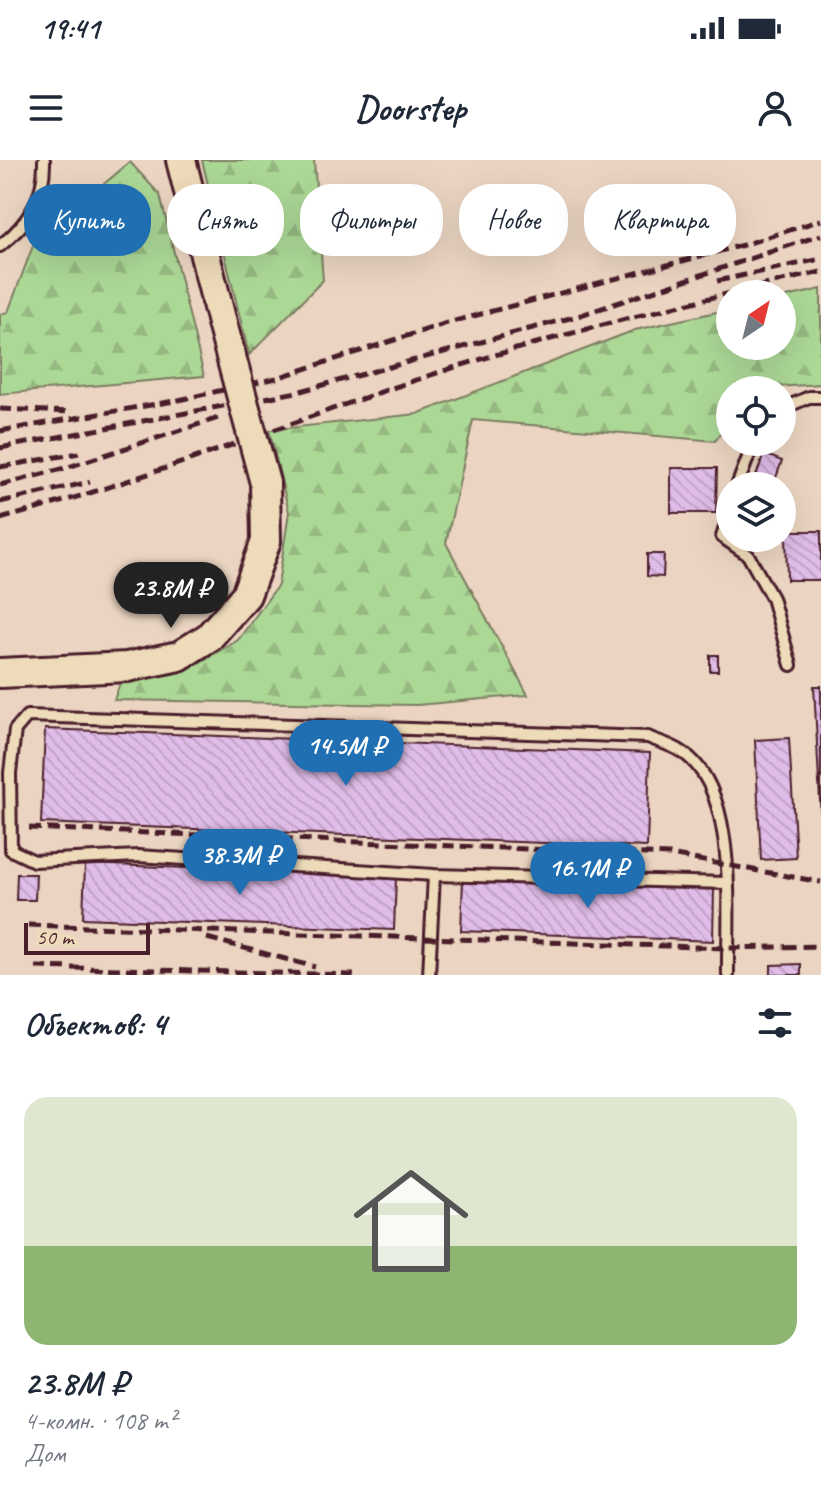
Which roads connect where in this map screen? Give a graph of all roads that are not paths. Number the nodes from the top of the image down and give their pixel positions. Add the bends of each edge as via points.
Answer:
1 (44, 160) edge
2 (181, 160) edge
3 (0, 246) edge
4 (821, 397) edge
5 (796, 403) edge
6 (744, 552) edge
7 (791, 665) dead end
8 (0, 673) edge
9 (434, 875) junction
10 (726, 883) junction
11 (429, 975) edge
12 (728, 975) edge

1 - 3 lane via 37,207
2 - 8 main road, bridge via 265,483 266,541 246,595 209,637 179,656 127,667
4 - 5 lane
6 - 7 lane via 772,598
9 - 10 lane
9 - 10 lane via 138,856 34,861 11,850 15,730 27,716 648,737 684,752 715,792
9 - 11 lane
10 - 12 lane

